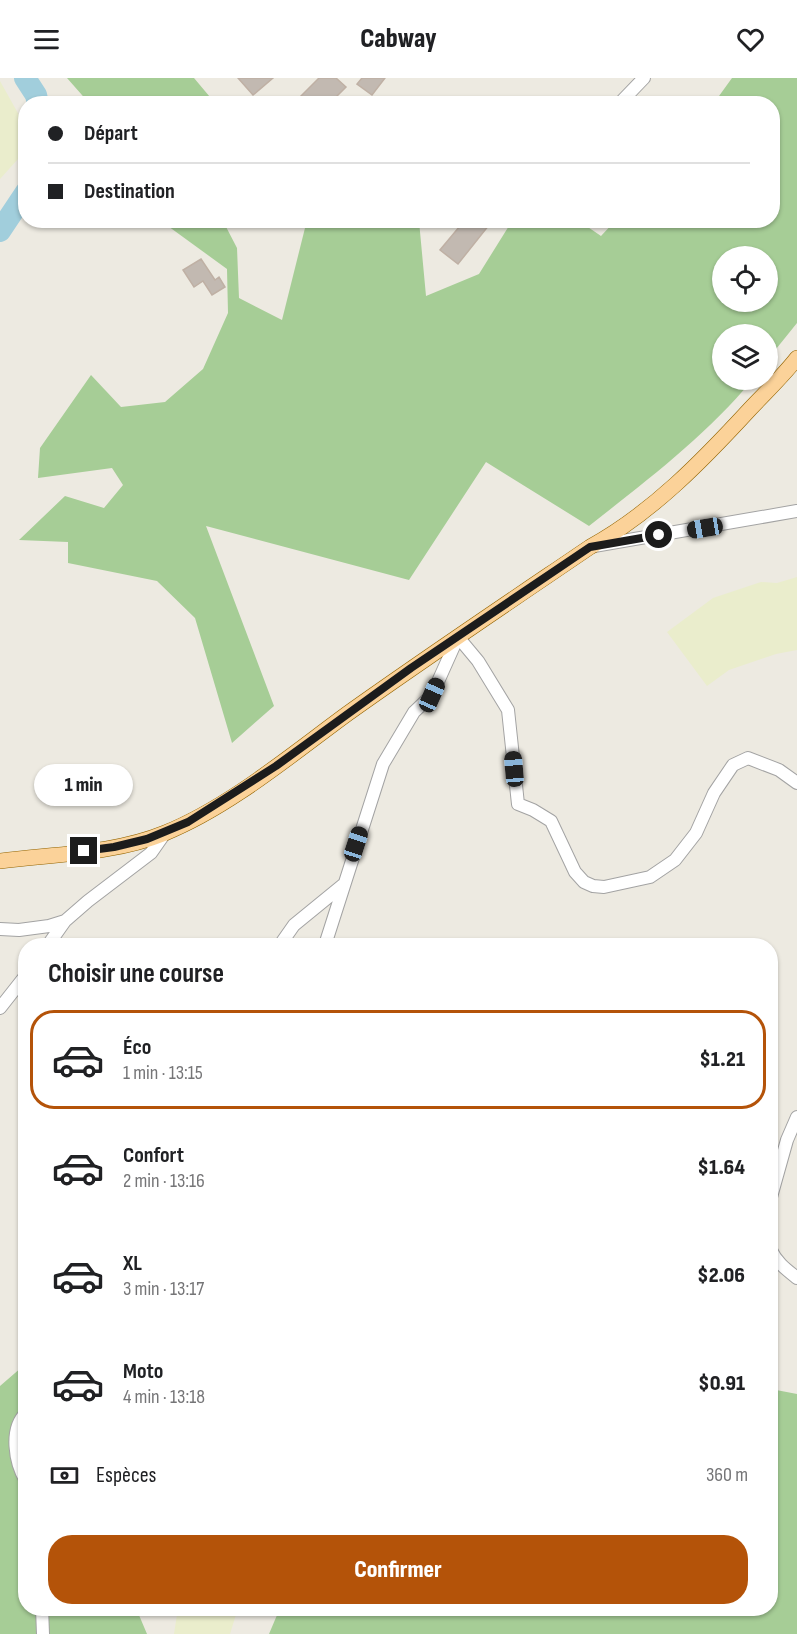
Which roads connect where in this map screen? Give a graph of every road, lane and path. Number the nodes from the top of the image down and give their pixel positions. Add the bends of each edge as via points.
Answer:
1 (644, 78) edge
2 (627, 96) edge
3 (797, 358) edge
4 (797, 512) edge
5 (590, 547) junction
6 (458, 637) junction
7 (797, 783) edge
8 (165, 833) junction
9 (0, 861) edge
10 (344, 884) junction
11 (66, 921) junction
12 (0, 929) edge
13 (53, 938) edge
14 (285, 938) edge
15 (327, 938) edge
16 (18, 985) edge
17 (0, 1008) edge
18 (797, 1117) edge
19 (778, 1172) edge
20 (778, 1261) edge
21 (797, 1278) edge
22 (18, 1432) edge
23 (18, 1465) edge
24 (42, 1616) edge
25 (43, 1634) edge

1 - 2 street
3 - 5 main road via 694,468 610,536
4 - 5 street
5 - 6 main road
6 - 7 street via 508,710 518,804 551,821 575,872 593,886 650,878 675,860 696,833 732,765 748,758 779,770
6 - 8 main road via 241,790
6 - 10 street via 432,695 414,712 383,764
8 - 9 main road via 114,847
8 - 11 street via 151,853
10 - 14 street via 294,925
10 - 15 street
11 - 12 street via 19,930
11 - 13 street
16 - 17 street
18 - 19 street
20 - 21 street
22 - 23 street via 14,1451
24 - 25 street

